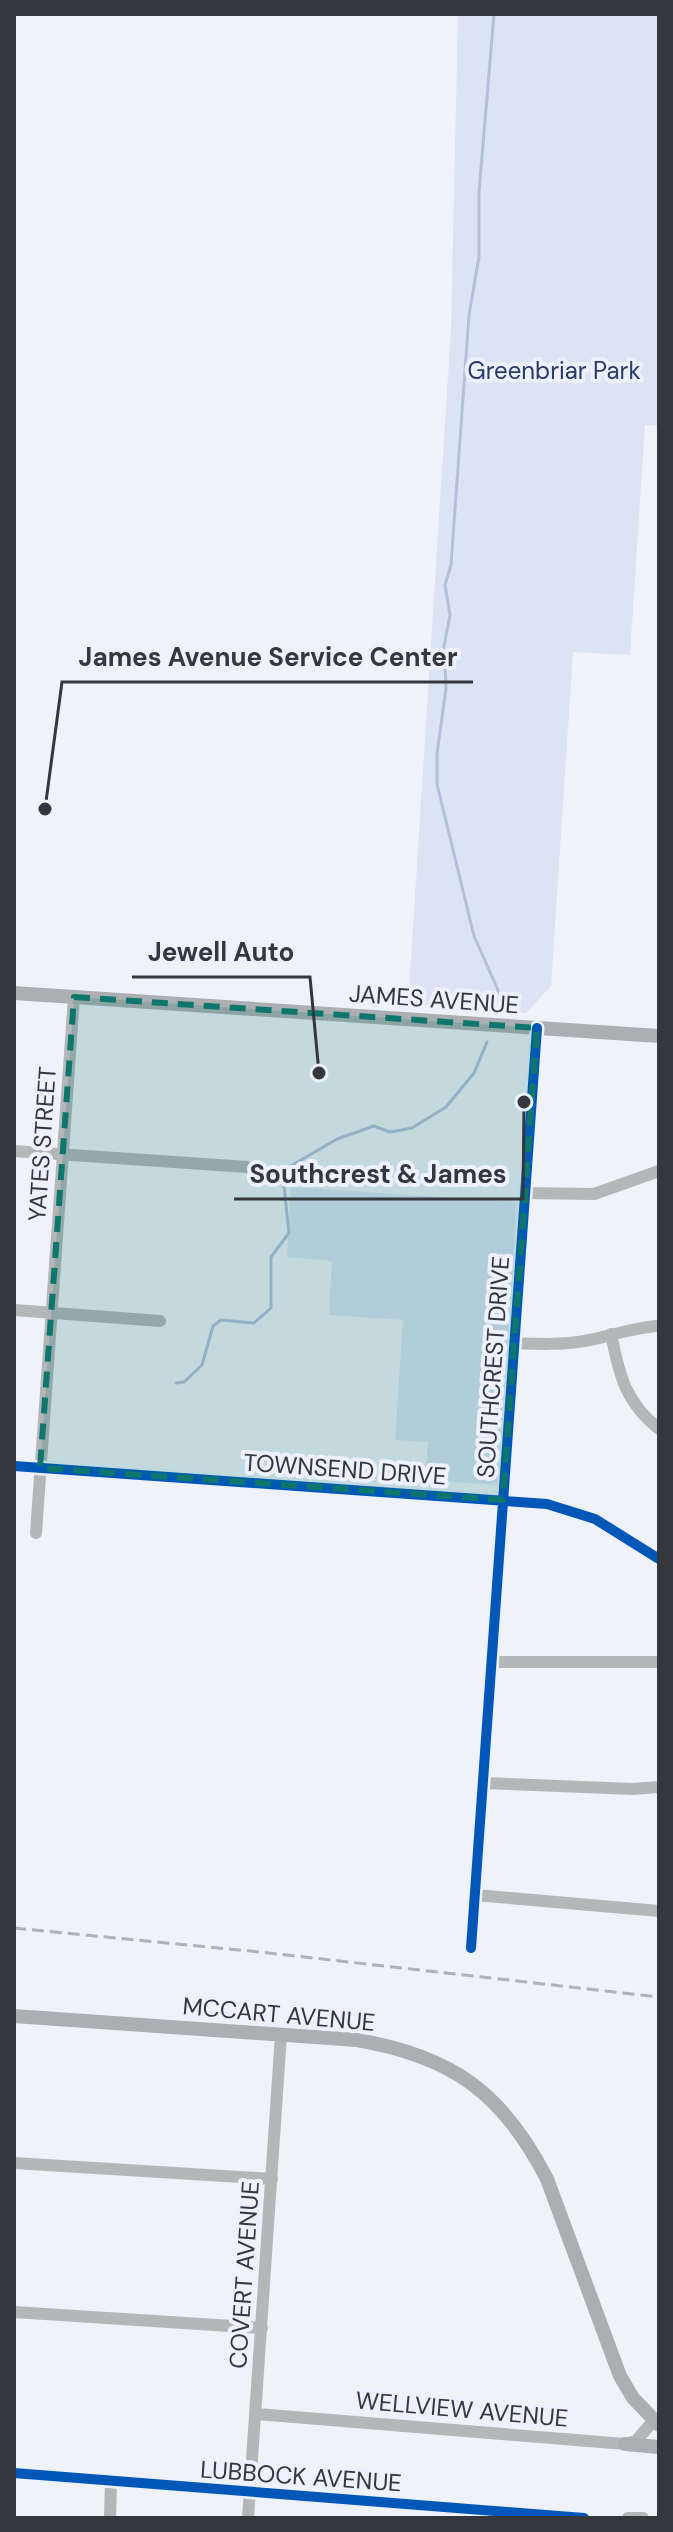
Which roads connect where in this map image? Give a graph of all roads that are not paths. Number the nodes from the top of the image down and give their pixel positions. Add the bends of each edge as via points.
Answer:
1 (14, 993) edge
2 (74, 997) junction
3 (537, 1028) junction
4 (659, 1036) edge
5 (14, 1151) edge
6 (63, 1155) junction
7 (247, 1167) dead end
8 (659, 1171) edge
9 (526, 1193) junction
10 (14, 1310) edge
11 (52, 1313) junction
12 (160, 1321) dead end
13 (659, 1326) edge
14 (611, 1334) junction
15 (515, 1343) junction
16 (659, 1429) edge
17 (14, 1466) edge
18 (40, 1468) junction
19 (503, 1500) junction
20 (36, 1533) dead end
21 (659, 1559) edge
22 (491, 1662) junction
23 (659, 1662) edge
24 (483, 1783) junction
25 (659, 1787) edge
26 (475, 1895) junction
27 (659, 1911) edge
28 (471, 1948) dead end
29 (14, 2016) edge
30 (281, 2035) junction
31 (14, 2163) edge
32 (272, 2179) junction
33 (14, 2312) edge
34 (262, 2328) junction
35 (257, 2414) junction
36 (656, 2422) edge
37 (625, 2444) junction
38 (659, 2447) edge
39 (14, 2473) edge
40 (111, 2481) junction
41 (250, 2491) junction
42 (391, 2503) junction
43 (110, 2518) edge
44 (248, 2518) edge
45 (389, 2518) edge
46 (584, 2518) edge
47 (628, 2518) edge
48 (643, 2518) edge

1 - 2 main road, JAMES AVENUE
2 - 3 main road, JAMES AVENUE
2 - 6 street, YATES STREET
3 - 4 main road, JAMES AVENUE
3 - 9 street, SOUTHCREST DRIVE
5 - 6 street
6 - 7 street
6 - 11 street, YATES STREET
8 - 9 street via 594,1194
9 - 15 street, SOUTHCREST DRIVE
10 - 11 street
11 - 12 street
11 - 18 street, YATES STREET
13 - 14 street
14 - 15 street via 586,1341
14 - 16 street via 633,1404
15 - 19 street, SOUTHCREST DRIVE
17 - 18 street, TOWNSEND DRIVE
18 - 19 street, TOWNSEND DRIVE
18 - 20 street, YATES STREET
19 - 21 street, TOWNSEND DRIVE via 547,1504 595,1519
19 - 22 street, SOUTHCREST DRIVE
22 - 23 street
22 - 24 street, SOUTHCREST DRIVE
24 - 25 street
24 - 26 street, SOUTHCREST DRIVE
26 - 27 street
26 - 28 street, SOUTHCREST DRIVE
29 - 30 main road, MCCART AVENUE
30 - 32 street, COVERT AVENUE
30 - 36 main road, MCCART AVENUE via 402,2048 450,2070 504,2112 547,2179 620,2376
31 - 32 street
32 - 34 street, COVERT AVENUE
33 - 34 street
34 - 35 street, COVERT AVENUE
35 - 37 street, WELLVIEW AVENUE
35 - 41 street, COVERT AVENUE
36 - 37 street
37 - 38 main road
39 - 40 street, LUBBOCK AVENUE
40 - 41 street, LUBBOCK AVENUE
40 - 43 street
41 - 42 street, LUBBOCK AVENUE
41 - 44 street, COVERT AVENUE
42 - 45 street
42 - 46 street, LUBBOCK AVENUE
47 - 48 street

